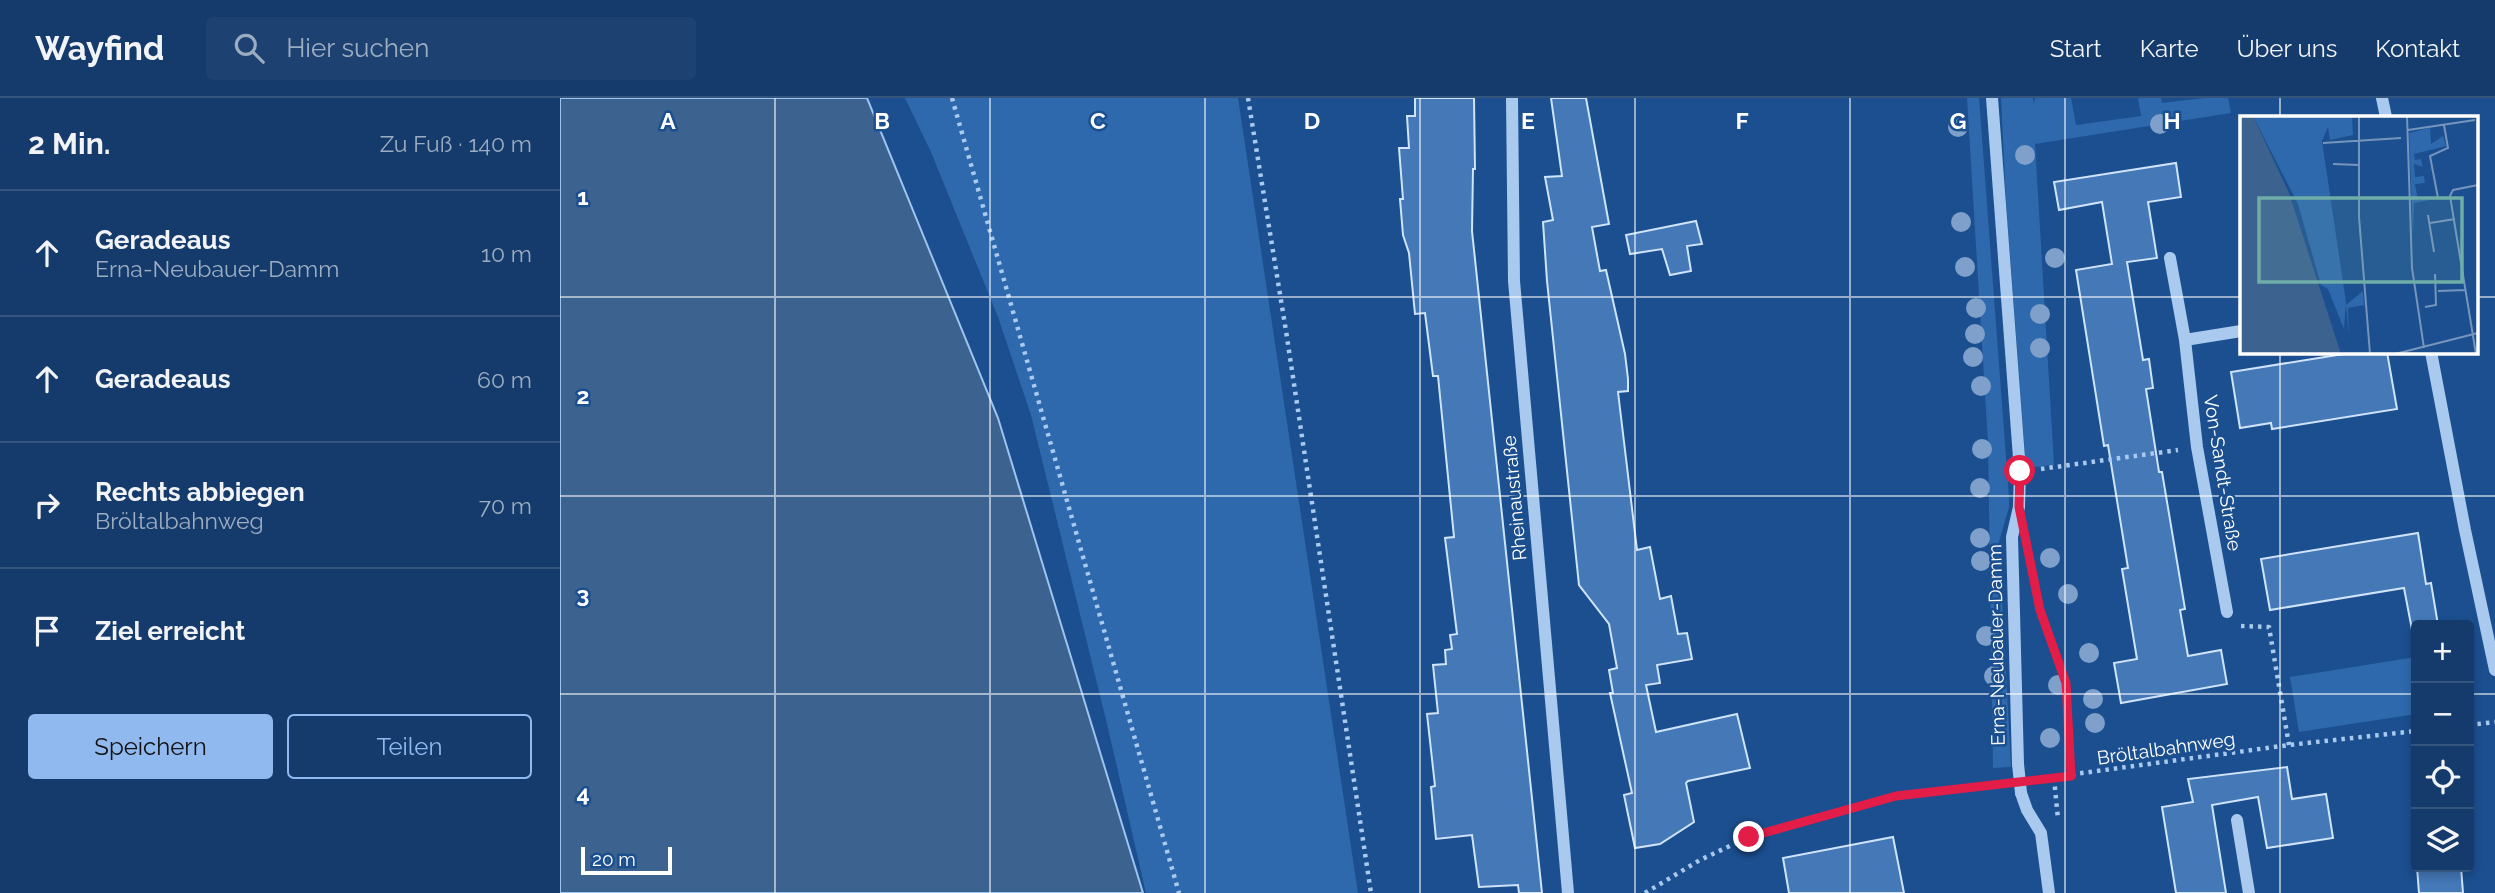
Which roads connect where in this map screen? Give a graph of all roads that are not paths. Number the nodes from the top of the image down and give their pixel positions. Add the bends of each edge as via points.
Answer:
1 (1512, 98) edge
2 (1992, 98) edge
3 (2382, 98) edge
4 (2386, 116) edge
5 (2170, 258) dead end
6 (2240, 331) edge
7 (2185, 340) junction
8 (2431, 354) edge
9 (2227, 612) road end
10 (2495, 670) edge
11 (2237, 820) dead end
12 (1568, 893) edge
13 (2049, 893) edge
14 (2249, 893) edge

1 - 12 street, Rheinaustraße via 1514,281
2 - 13 street, Erna-Neubauer-Damm, bridge via 2020,471 2012,537 2018,764 2021,793 2041,833
3 - 4 street
5 - 7 street, Von-Sandt-Straße
6 - 7 street
7 - 9 street, Von-Sandt-Straße via 2197,447
8 - 10 street
11 - 14 street

